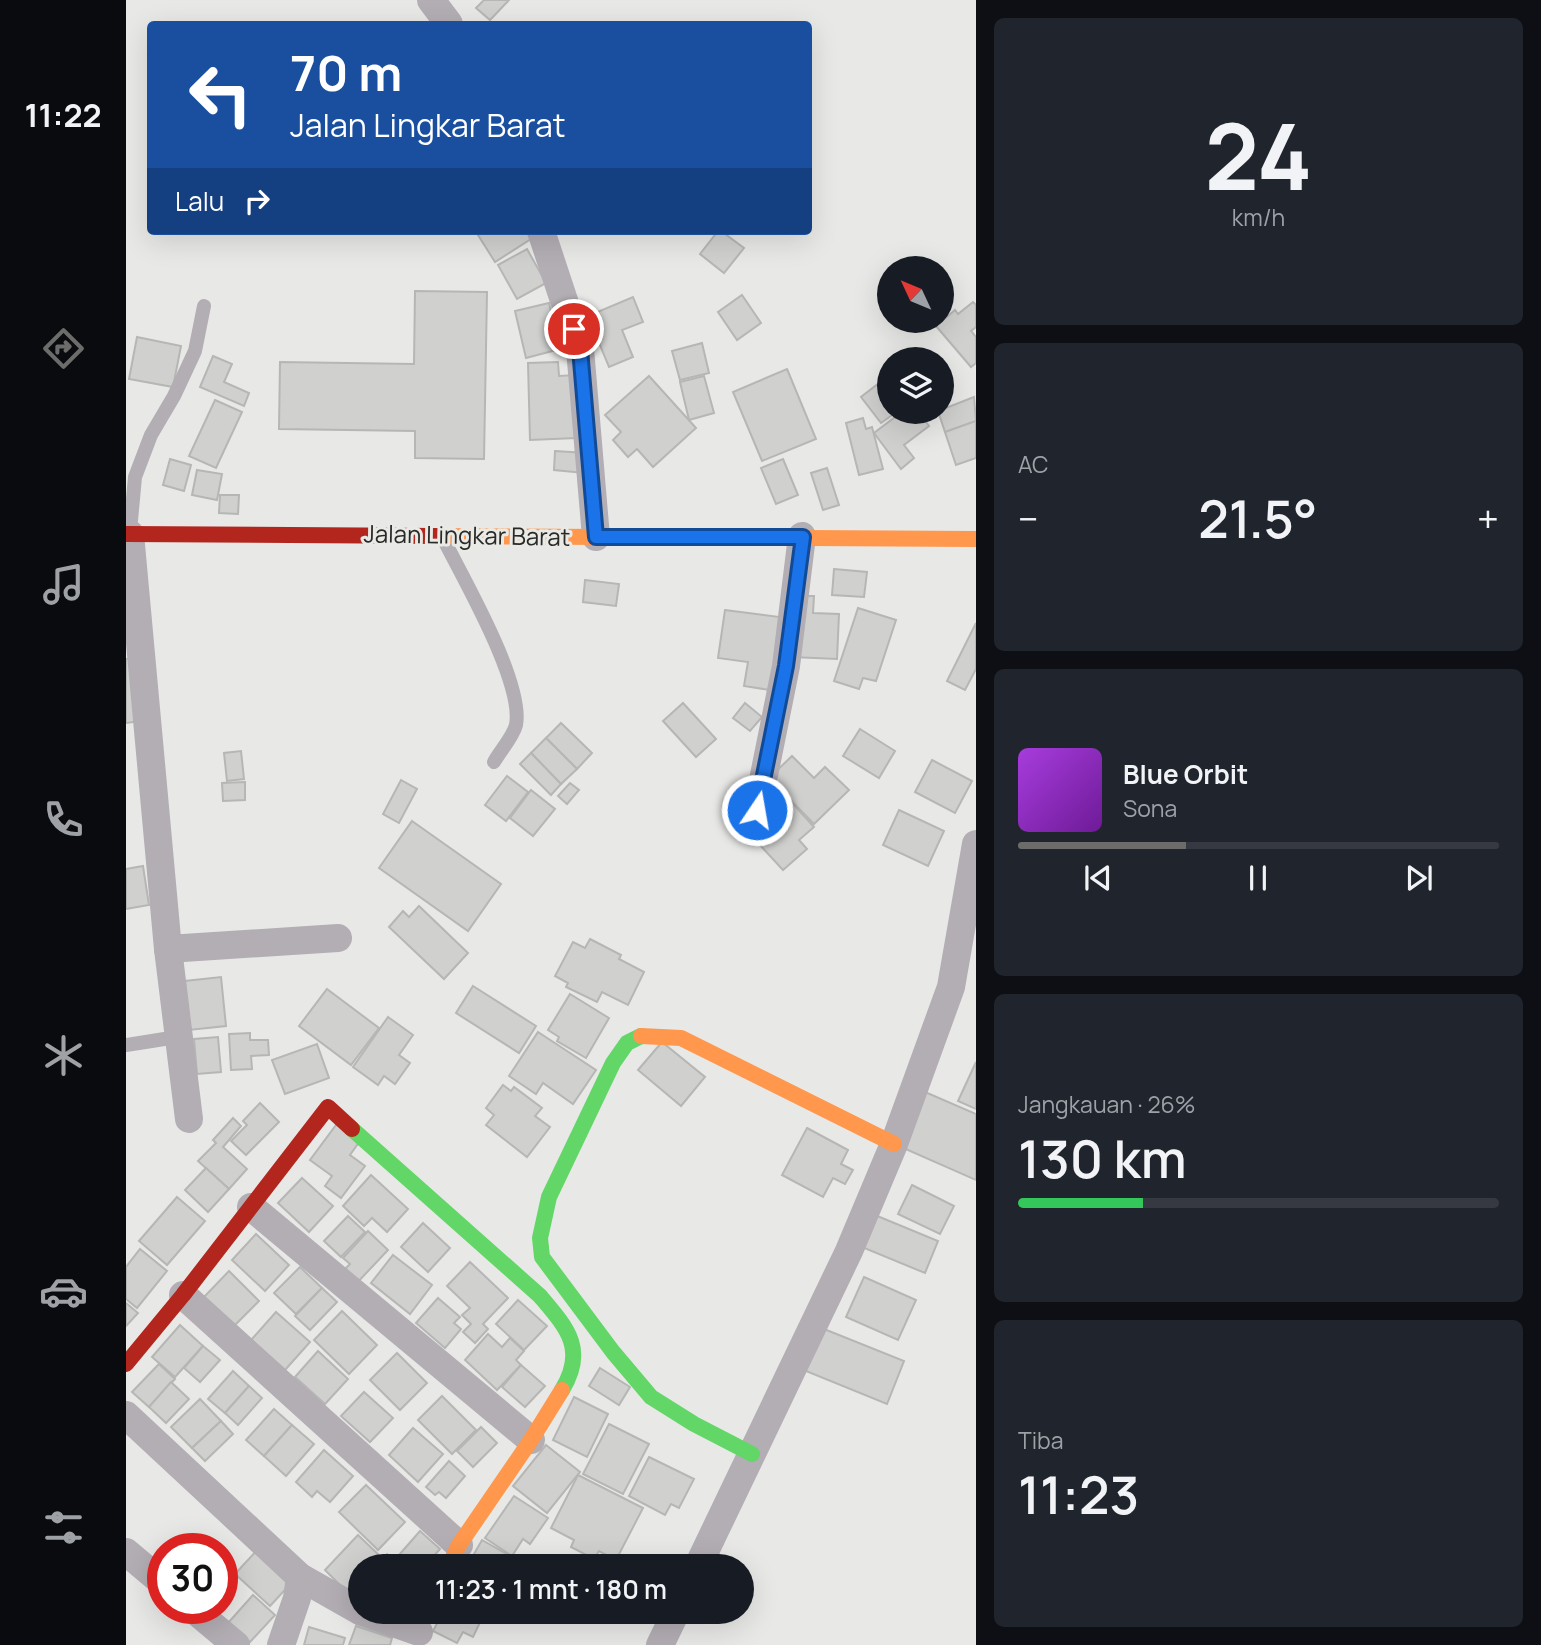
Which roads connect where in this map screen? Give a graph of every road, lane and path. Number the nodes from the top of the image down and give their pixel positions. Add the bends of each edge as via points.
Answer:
1 (431, 0) edge
2 (447, 21) edge
3 (542, 235) edge
4 (204, 306) dead end
5 (128, 534) edge
6 (442, 535) junction
7 (596, 537) junction
8 (803, 537) junction
9 (976, 539) edge
10 (494, 762) dead end
11 (757, 810) dead end
12 (976, 844) edge
13 (338, 938) dead end
14 (167, 948) junction
15 (177, 1037) junction
16 (126, 1045) edge
17 (189, 1119) dead end
18 (894, 1144) junction
19 (251, 1207) junction
20 (183, 1295) junction
21 (126, 1364) edge
22 (126, 1415) edge
23 (531, 1440) junction
24 (752, 1454) junction
25 (126, 1552) edge
26 (452, 1554) edge
27 (455, 1554) edge
28 (704, 1554) edge
29 (147, 1570) edge
30 (300, 1577) junction
31 (348, 1604) edge
32 (211, 1624) edge
33 (401, 1624) edge
34 (670, 1624) edge
35 (420, 1630) edge
36 (236, 1645) edge
37 (281, 1645) edge
38 (660, 1645) edge

1 - 2 street
3 - 7 street via 580,349
4 - 5 lane via 195,351 135,477
5 - 6 main road, Jalan Lingkar Barat
5 - 14 street
6 - 7 main road, Jalan Lingkar Barat
6 - 10 lane via 515,696 516,726
7 - 8 main road, Jalan Lingkar Barat
8 - 9 main road, Jalan Lingkar Barat
8 - 11 street via 786,666
12 - 18 street via 951,987
13 - 14 street
14 - 15 street
15 - 16 lane
15 - 17 street
18 - 24 street via 849,1251
18 - 24 main road via 681,1038 648,1034 635,1036 622,1047 549,1196 540,1238 542,1257 613,1352 652,1397
19 - 20 main road
19 - 23 street
19 - 23 main road via 327,1107 540,1296 566,1327 573,1346 573,1372
20 - 21 main road
20 - 26 street
22 - 30 street
23 - 27 main road
24 - 28 street
25 - 29 street
30 - 31 street
30 - 37 street
32 - 36 street
33 - 35 street
34 - 38 street

